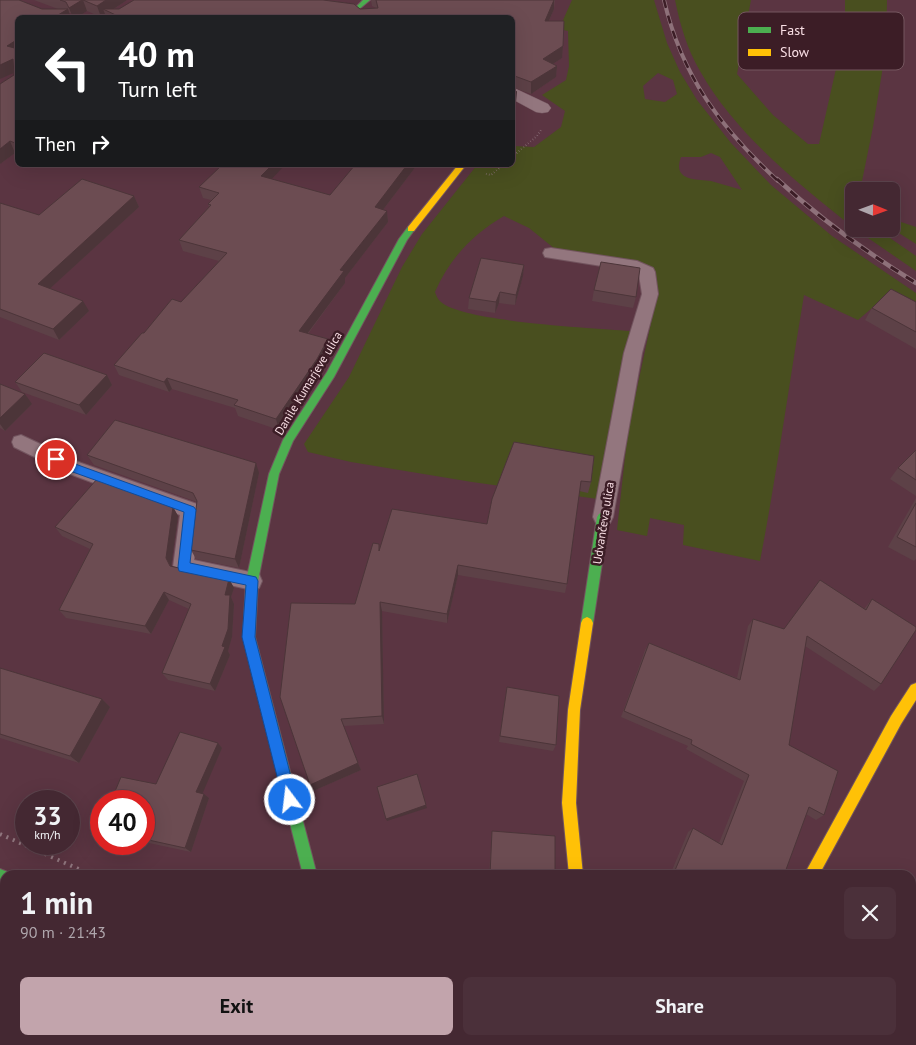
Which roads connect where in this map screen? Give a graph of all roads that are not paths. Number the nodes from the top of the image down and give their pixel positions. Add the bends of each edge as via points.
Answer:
1 (289, 0) edge
2 (365, 9) edge
3 (515, 94) edge
4 (542, 108) road end
5 (460, 167) edge
6 (551, 253) dead end
7 (22, 442) dead end
8 (603, 518) joint
9 (252, 581) junction
10 (916, 689) edge
11 (309, 870) edge
12 (576, 870) edge
13 (814, 870) edge

1 - 2 street
3 - 4 street
5 - 9 street, Danile Kumarjeve ulica via 403,239 331,374 288,440 274,474
6 - 8 lane, Udvančeva ulica via 637,266 647,272 650,281 650,294 632,353
7 - 9 lane via 74,468 190,510 184,567
8 - 12 street, Udvančeva ulica via 574,710 569,803
9 - 11 street, Danile Kumarjeve ulica via 249,637
10 - 13 street

